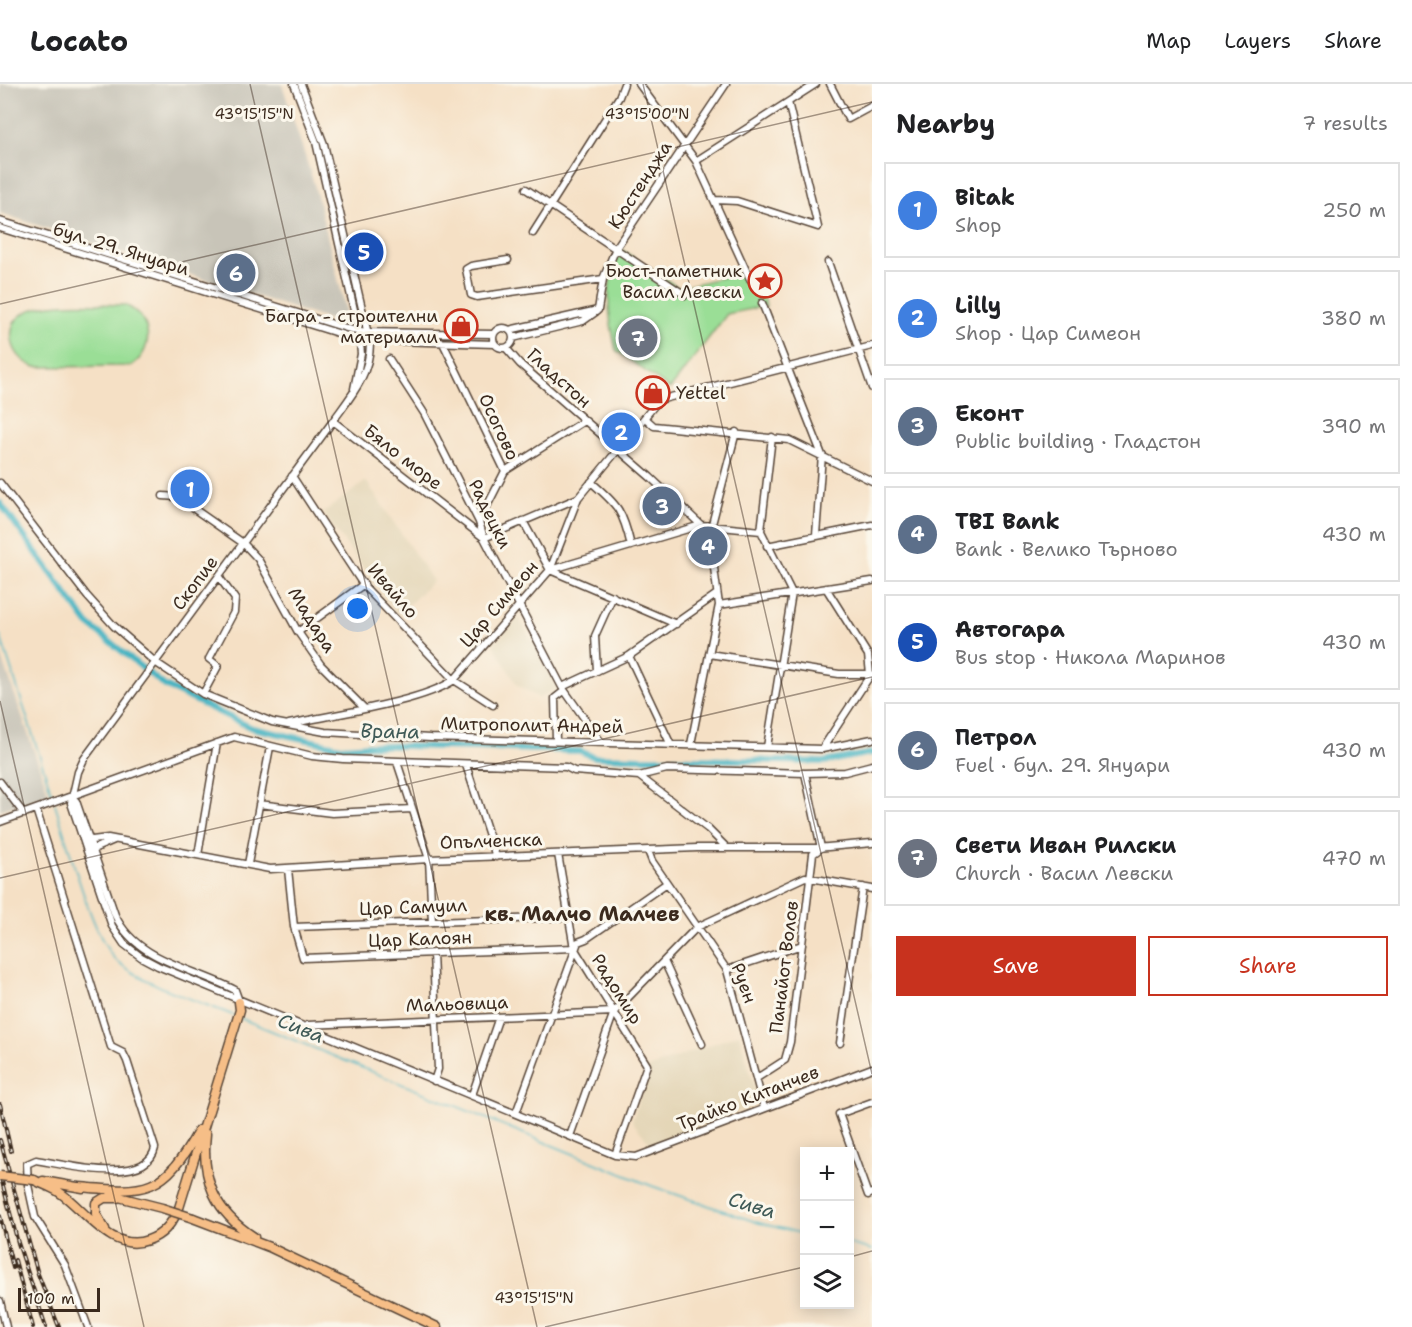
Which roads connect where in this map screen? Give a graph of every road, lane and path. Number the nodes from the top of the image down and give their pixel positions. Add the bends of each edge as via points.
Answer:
1 (294, 84) edge
2 (301, 84) edge
3 (624, 84) edge
4 (639, 84) edge
5 (726, 84) edge
6 (814, 84) edge
7 (830, 84) edge
8 (788, 102) junction
9 (872, 106) edge
10 (683, 147) junction
11 (696, 161) junction
12 (526, 189) dead end
13 (715, 200) junction
14 (552, 205) junction
15 (0, 221) edge
16 (0, 228) edge
17 (533, 233) dead end
18 (616, 249) junction
19 (508, 260) dead end
20 (828, 262) dead end
21 (603, 279) junction
22 (750, 279) dead end
23 (685, 295) dead end
24 (762, 303) dead end
25 (598, 310) junction
26 (354, 312) junction
27 (345, 328) junction
28 (509, 330) junction
29 (359, 332) junction
30 (368, 333) junction
31 (494, 334) junction
32 (513, 338) junction
33 (360, 340) junction
34 (370, 343) junction
35 (443, 343) junction
36 (495, 344) junction
37 (872, 346) edge
38 (506, 348) junction
39 (858, 350) junction
40 (389, 359) dead end
41 (789, 369) junction
42 (872, 388) edge
43 (354, 392) junction
44 (645, 418) junction
45 (584, 421) junction
46 (333, 422) junction
47 (736, 432) junction
48 (772, 437) junction
49 (618, 449) junction
50 (822, 455) junction
51 (506, 471) junction
52 (292, 476) junction
53 (872, 481) edge
54 (591, 482) junction
55 (0, 483) edge
56 (163, 496) dead end
57 (578, 498) junction
58 (523, 521) junction
59 (479, 522) junction
60 (701, 525) junction
61 (872, 525) edge
62 (711, 528) junction
63 (761, 531) junction
64 (816, 535) junction
65 (484, 538) junction
66 (243, 543) junction
67 (631, 546) junction
68 (767, 546) junction
69 (550, 570) junction
70 (219, 577) junction
71 (872, 581) edge
72 (364, 584) junction
73 (826, 588) junction
74 (792, 593) junction
75 (717, 594) junction
76 (613, 596) junction
77 (518, 605) junction
78 (719, 605) junction
79 (676, 624) junction
80 (298, 632) junction
81 (709, 654) junction
82 (629, 656) junction
83 (154, 664) junction
84 (782, 667) junction
85 (597, 671) junction
86 (871, 674) edge
87 (454, 680) junction
88 (563, 689) junction
89 (203, 694) junction
90 (492, 705) dead end
91 (363, 707) junction
92 (285, 725) junction
93 (872, 739) edge
94 (556, 741) junction
95 (601, 742) junction
96 (218, 743) junction
97 (670, 743) junction
98 (691, 744) junction
99 (270, 747) junction
100 (767, 747) junction
101 (822, 749) junction
102 (396, 762) junction
103 (466, 765) junction
104 (872, 765) edge
105 (805, 773) junction
106 (639, 776) junction
107 (0, 783) edge
108 (72, 797) junction
109 (259, 804) junction
110 (36, 809) junction
111 (412, 809) junction
112 (24, 814) junction
113 (0, 822) edge
114 (87, 839) junction
115 (115, 840) junction
116 (872, 843) edge
117 (726, 848) junction
118 (821, 848) junction
119 (91, 850) junction
120 (648, 851) junction
121 (558, 854) junction
122 (198, 855) junction
123 (496, 857) junction
124 (429, 859) junction
125 (248, 864) junction
126 (288, 869) junction
127 (811, 878) junction
128 (667, 883) junction
129 (862, 887) junction
130 (872, 889) edge
131 (569, 917) junction
132 (432, 922) junction
133 (294, 927) junction
134 (697, 927) junction
135 (802, 945) junction
136 (574, 948) junction
137 (433, 953) junction
138 (664, 960) junction
139 (727, 970) junction
140 (239, 1006) junction
141 (614, 1012) junction
142 (551, 1015) junction
143 (499, 1017) junction
144 (435, 1020) junction
145 (302, 1025) junction
146 (840, 1043) dead end
147 (702, 1044) dead end
148 (872, 1068) edge
149 (757, 1078) junction
150 (434, 1081) junction
151 (472, 1095) junction
152 (872, 1102) edge
153 (764, 1108) junction
154 (516, 1113) junction
155 (208, 1114) junction
156 (570, 1136) junction
157 (615, 1155) junction
158 (0, 1176) edge
159 (34, 1180) junction
160 (79, 1187) junction
161 (872, 1193) edge
162 (123, 1197) junction
163 (109, 1234) junction
164 (269, 1247) junction
165 (0, 1301) edge
166 (6, 1327) edge
167 (88, 1327) edge
168 (437, 1327) edge

1 - 26 street, Скопие via 316,142
2 - 30 street via 324,144
3 - 14 street
4 - 10 street
5 - 10 street, Кюстенджа
6 - 8 street
7 - 9 street via 848,119
8 - 11 street
8 - 13 street via 818,227 737,201
10 - 11 street
10 - 18 street, Кюстенджа
11 - 13 street
12 - 14 street
13 - 22 street
14 - 17 street
14 - 18 street
15 - 27 street, бул. 29. Януари
16 - 33 street, бул. 29. Януари
18 - 21 street, Кюстенджа
18 - 23 street
19 - 21 street via 466,269 471,295
20 - 39 street
21 - 25 street, Кюстенджа
24 - 41 street
25 - 28 street
25 - 32 street via 587,320
26 - 27 street
26 - 29 street, Скопие
27 - 29 street, бул. 29. Януари
28 - 31 street via 502,328
28 - 32 street
29 - 30 street, бул. 29. Януари
29 - 33 street, Скопие
30 - 31 street, бул. 29. Януари
30 - 34 street
31 - 36 street
32 - 38 street
33 - 34 street, бул. 29. Януари
33 - 43 street, Скопие
34 - 35 street, бул. 29. Януари
34 - 43 street, Скопие via 367,369
35 - 36 street, бул. 29. Януари
35 - 51 street, Осогово
36 - 38 street
37 - 39 street
38 - 45 street, Гладстон
39 - 41 street
39 - 42 street
40 - 59 street, Радецки via 424,413
41 - 44 street, Цар Симеон via 659,400
41 - 50 street
43 - 46 street, Скопие
44 - 47 street via 654,426
44 - 49 street, Цар Симеон
45 - 49 street, Гладстон
45 - 51 street
46 - 52 street, Скопие
46 - 65 street, Бяло море
47 - 48 street
47 - 62 street
48 - 50 street
48 - 63 street
49 - 54 street, Цар Симеон
49 - 60 street, Гладстон
50 - 53 street
50 - 64 street
51 - 59 street, Осогово
52 - 66 street, Скопие
52 - 72 street, Ивайло
54 - 57 street, Цар Симеон
54 - 67 street via 624,517
55 - 83 street, Митрополит Андрей via 87,596
56 - 66 street, Мадара via 177,497
57 - 58 street
57 - 69 street, Цар Симеон
58 - 65 street
58 - 69 street
59 - 65 street, Радецки
60 - 62 street
60 - 67 street
61 - 64 street
62 - 63 street
62 - 75 street
63 - 68 street
64 - 68 street
65 - 77 street, Радецки
66 - 70 street, Скопие
66 - 80 street, Мадара via 258,559
67 - 69 street
68 - 74 street
69 - 76 street
69 - 77 street, Цар Симеон
70 - 83 street, Скопие
70 - 89 street via 235,599 234,612 209,660 218,666
71 - 73 street
72 - 80 street
72 - 87 street, Ивайло
73 - 74 street
73 - 86 street via 868,655
74 - 78 street
74 - 84 street
75 - 78 street
75 - 79 street
76 - 79 street
76 - 85 street via 595,636
77 - 87 street, Цар Симеон
77 - 88 street, Радецки
78 - 81 street
79 - 82 street
80 - 91 street, Мадара via 321,665
81 - 84 street
81 - 98 street
82 - 85 street
82 - 97 street
83 - 89 street, Митрополит Андрей
83 - 108 street, Скопие via 84,759
84 - 86 street
84 - 100 street
85 - 88 street
86 - 101 street
87 - 90 street, Ивайло
87 - 91 street, Цар Симеон via 421,694
88 - 94 street via 555,698
88 - 95 street, Радецки
89 - 92 street, Митрополит Андрей
91 - 92 street, Цар Симеон
92 - 94 street, Митрополит Андрей via 337,733
93 - 101 street, Митрополит Андрей
94 - 95 street, Митрополит Андрей
95 - 97 street, Митрополит Андрей
96 - 99 street via 234,737
96 - 108 street
96 - 122 street
97 - 98 street, Митрополит Андрей
98 - 100 street, Митрополит Андрей
99 - 102 street via 312,756
99 - 109 street
100 - 101 street, Митрополит Андрей
102 - 103 street
102 - 111 street
103 - 106 street via 566,767
103 - 123 street
104 - 105 street via 845,772
105 - 106 street via 667,769
105 - 118 street
106 - 117 street via 708,829
107 - 112 street
108 - 110 street
108 - 114 street
109 - 111 street via 332,813
109 - 125 street
110 - 112 street
110 - 167 street via 111,1047 123,1053 127,1061 155,1148 144,1164 122,1170 36,1160 27,1164 35,1217 65,1265
111 - 124 street
112 - 113 street
114 - 115 street, Опълченска
114 - 119 street
115 - 119 street
115 - 122 street, Опълченска
116 - 118 street, Опълченска
117 - 118 street, Опълченска
117 - 120 street, Опълченска
118 - 127 street, Панайот Волов via 813,854
119 - 140 street via 124,932 146,951 235,990
120 - 121 street, Опълченска
120 - 128 street, Руен
121 - 123 street, Опълченска
121 - 131 street, Радомир
122 - 125 street, Опълченска
123 - 124 street, Опълченска
124 - 126 street, Опълченска
124 - 132 street
125 - 126 street, Опълченска
126 - 133 street
127 - 129 street
127 - 134 street via 805,877
127 - 135 street, Панайот Волов
128 - 134 street, Руен
128 - 136 street
129 - 130 street
129 - 146 street
131 - 132 street, Цар Самуил
131 - 136 street, Радомир
132 - 133 street, Цар Самуил
133 - 137 street, Цар Калоян via 303,958
134 - 138 street
134 - 139 street, Руен
135 - 139 street
135 - 149 street, Панайот Волов via 788,1055 775,1069
136 - 137 street, Цар Калоян
136 - 141 street, Радомир
136 - 142 street
137 - 144 street
138 - 141 street
138 - 147 street
139 - 149 street, Руен
140 - 145 street
140 - 155 main road
141 - 142 street, Мальовица
141 - 156 street
141 - 157 street, Радомир via 647,1065
142 - 143 street, Мальовица
142 - 154 street
143 - 144 street, Мальовица
143 - 151 street
144 - 145 street, Мальовица
144 - 150 street via 438,1069
145 - 150 street
148 - 153 street, Трайко Китанчев
149 - 153 street, Руен
150 - 151 street
151 - 154 street
152 - 161 street via 839,1114 868,1195
153 - 157 street, Трайко Китанчев via 636,1157
154 - 156 street
155 - 160 main road via 175,1167 154,1183 129,1191
155 - 163 main road via 179,1208 169,1224 144,1242 129,1243
155 - 164 main road via 204,1156 212,1194 232,1221
156 - 157 street
158 - 159 main road, bridge
159 - 160 main road
159 - 163 main road via 59,1192
160 - 162 main road
162 - 163 main road via 104,1198 96,1203 96,1214
162 - 164 main road, bridge
164 - 168 main road
165 - 166 street

